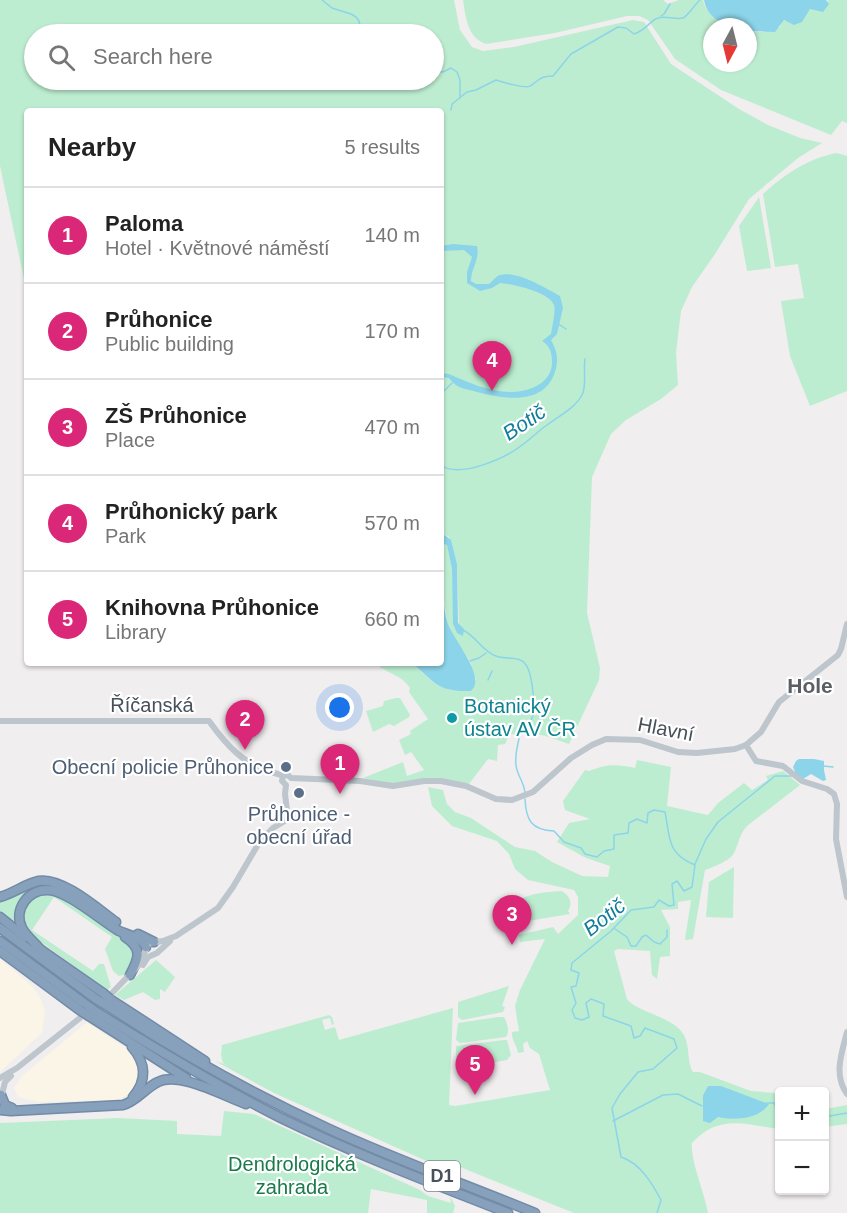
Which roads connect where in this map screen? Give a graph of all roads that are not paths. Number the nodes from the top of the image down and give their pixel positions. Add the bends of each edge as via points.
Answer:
1 (847, 624) edge
2 (0, 721) edge
3 (746, 745) junction
4 (283, 776) junction
5 (291, 778) junction
6 (286, 785) junction
7 (0, 897) edge
8 (847, 897) edge
9 (0, 917) edge
10 (98, 917) junction
11 (0, 928) edge
12 (176, 937) junction
13 (0, 941) edge
14 (150, 945) junction
15 (40, 949) junction
16 (0, 951) edge
17 (159, 951) junction
18 (153, 955) junction
19 (130, 975) junction
20 (104, 999) junction
21 (87, 1012) junction
22 (113, 1032) junction
23 (847, 1032) edge
24 (17, 1068) junction
25 (0, 1078) edge
26 (226, 1078) junction
27 (1, 1094) edge
28 (218, 1094) junction
29 (847, 1094) edge
30 (117, 1106) junction
31 (34, 1109) junction
32 (0, 1110) edge
33 (280, 1117) junction
34 (508, 1213) edge
35 (536, 1213) edge

1 - 3 street via 841,649 833,659 772,710 761,732
2 - 4 street, Říčanská via 209,721 245,761
3 - 5 street, Hlavní via 697,753 678,752 640,740 606,739 571,758 530,794 502,800 441,781 393,786
3 - 8 street via 756,761 783,766 802,781 834,794
4 - 5 street
4 - 6 street
5 - 6 street
6 - 12 street via 288,819 260,841 219,907
7 - 14 highway via 36,882 54,882
9 - 15 highway
10 - 14 highway
10 - 15 highway via 57,892 44,890 32,894 23,904 20,920 24,932
10 - 19 highway via 136,947 138,958
11 - 20 highway, D1
12 - 14 street
12 - 17 street
13 - 21 highway, D1
14 - 17 street via 159,947
14 - 18 street via 148,954
14 - 19 street
15 - 20 highway
16 - 21 highway
17 - 18 street
18 - 19 street via 112,993
20 - 26 highway via 207,1062
20 - 26 highway, D1 via 140,1028
21 - 22 highway
21 - 24 street
21 - 33 highway, D1
22 - 28 highway
22 - 30 highway via 136,1052 143,1071 137,1092
23 - 29 street via 840,1065 840,1081
24 - 25 street
24 - 27 street
26 - 35 highway, D1 via 331,1130
27 - 31 highway via 8,1108
28 - 30 highway via 182,1079 167,1079 131,1102
28 - 33 highway
30 - 31 highway
31 - 32 highway
33 - 34 highway, D1

